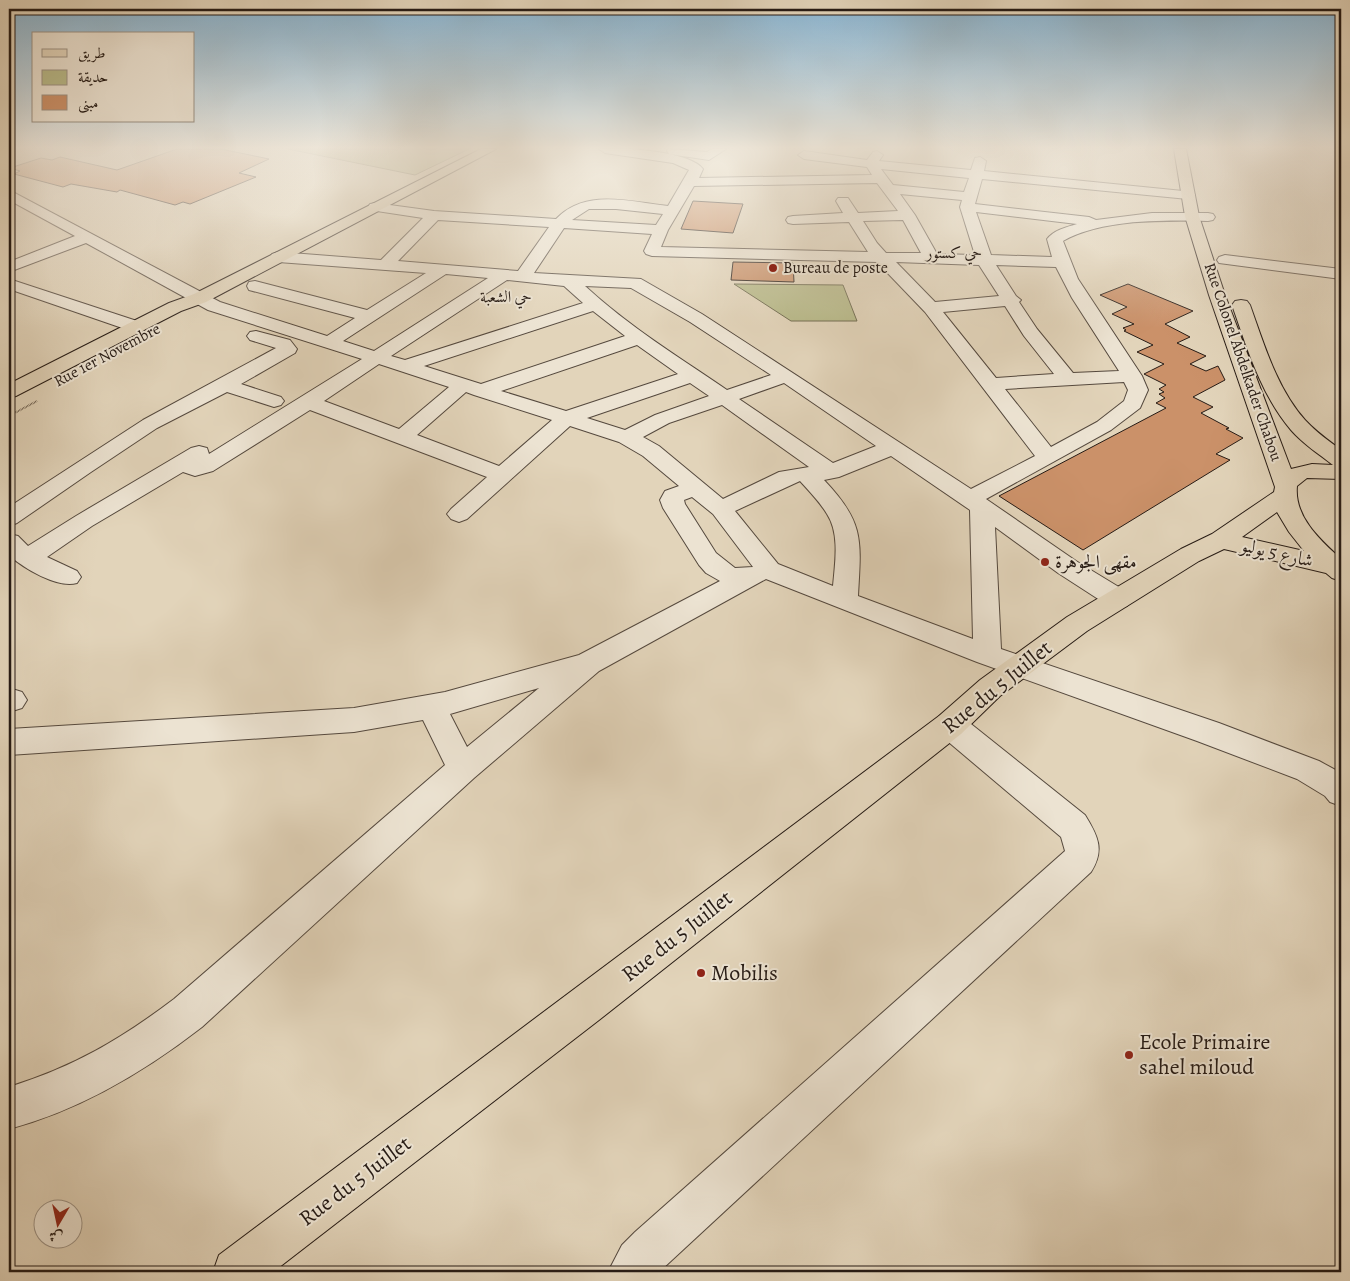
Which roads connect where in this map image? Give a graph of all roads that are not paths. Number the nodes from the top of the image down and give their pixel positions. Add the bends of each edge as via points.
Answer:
1 (31, 209) edge
2 (34, 209) edge
3 (372, 209) edge
4 (388, 209) edge
5 (579, 209) edge
6 (649, 209) edge
7 (784, 209) edge
8 (848, 209) edge
9 (903, 209) edge
10 (970, 209) edge
11 (1005, 209) edge
12 (1038, 209) edge
13 (1082, 209) edge
14 (1196, 209) edge
15 (1199, 209) edge
16 (672, 211) joint
17 (17, 215) dead end
18 (434, 215) junction
19 (908, 215) junction
20 (1038, 215) junction
21 (1200, 217) junction
22 (854, 218) junction
23 (793, 220) junction
24 (1082, 220) junction
25 (558, 223) junction
26 (1104, 223) junction
27 (661, 230) junction
28 (87, 237) junction
29 (816, 256) junction
30 (278, 257) junction
31 (882, 257) junction
32 (931, 258) junction
33 (985, 260) junction
34 (1062, 262) junction
35 (385, 264) junction
36 (9, 266) edge
37 (644, 267) junction
38 (1228, 268) joint
39 (443, 269) junction
40 (1341, 274) edge
41 (514, 276) junction
42 (569, 282) junction
43 (9, 284) edge
44 (255, 286) dead end
45 (1236, 292) dead end
46 (200, 298) junction
47 (1012, 300) junction
48 (595, 305) junction
49 (931, 308) junction
50 (368, 316) junction
51 (137, 327) junction
52 (226, 328) dead end
53 (639, 338) junction
54 (328, 343) junction
55 (376, 358) junction
56 (403, 367) junction
57 (693, 375) junction
58 (786, 376) junction
59 (1132, 376) junction
60 (1068, 379) junction
61 (991, 384) junction
62 (225, 385) junction
63 (472, 388) junction
64 (9, 392) edge
65 (724, 399) junction
66 (274, 401) junction
67 (305, 404) junction
68 (9, 407) edge
69 (566, 418) junction
70 (402, 437) junction
71 (627, 437) junction
72 (891, 448) junction
73 (1048, 458) junction
74 (1341, 460) edge
75 (183, 464) junction
76 (831, 472) junction
77 (1341, 472) edge
78 (504, 474) junction
79 (806, 474) junction
80 (696, 487) junction
81 (1285, 492) junction
82 (975, 503) junction
83 (721, 509) junction
84 (458, 514) dead end
85 (9, 518) edge
86 (1221, 540) junction
87 (18, 550) edge
88 (1336, 568) edge
89 (759, 574) junction
90 (68, 577) dead end
91 (1118, 599) junction
92 (845, 601) junction
93 (1003, 660) junction
94 (589, 663) junction
95 (431, 707) junction
96 (950, 725) junction
97 (9, 742) edge
98 (463, 769) junction
99 (1341, 792) edge
100 (9, 1108) edge
101 (236, 1272) edge
102 (632, 1272) edge

1 - 17 street
2 - 28 street
3 - 30 main road, Rue 1er Novembre
4 - 18 street
5 - 25 street
6 - 16 street
7 - 23 street
8 - 22 street
9 - 19 street
10 - 33 street
11 - 20 street
12 - 20 street
13 - 24 street
14 - 21 main road, Rue Colonel Abdelkader Chabou
15 - 21 main road, Rue Colonel Abdelkader Chabou
16 - 27 street
18 - 25 street
18 - 35 street
19 - 22 street
19 - 32 street
20 - 24 street
21 - 26 street
21 - 38 main road, Rue Colonel Abdelkader Chabou
21 - 81 main road, Rue Colonel Abdelkader Chabou via 1217,295 1262,417
22 - 23 street
22 - 31 street via 871,246
23 - 29 street
24 - 26 street
25 - 27 street
25 - 41 street
26 - 34 street via 1062,233 1055,239
27 - 37 street
28 - 36 street
28 - 46 street
29 - 31 street
29 - 37 street
30 - 35 street
30 - 46 main road, Rue 1er Novembre
31 - 32 street
31 - 49 street
32 - 33 street
33 - 34 street
33 - 47 street
34 - 59 street
35 - 39 street
37 - 42 street
37 - 58 street via 696,318
38 - 40 street
39 - 41 street
39 - 50 street
41 - 42 street
41 - 55 street via 450,308
42 - 48 street
43 - 51 street
44 - 50 street
45 - 74 main road, Rue Colonel Abdelkader Chabou via 1270,378 1286,408 1295,422
46 - 51 main road, Rue 1er Novembre via 175,306
46 - 54 street via 214,306
46 - 68 main road, Rue 1er Novembre via 188,312
47 - 49 street
47 - 60 street via 1030,332
48 - 53 street
48 - 56 street
49 - 61 street
50 - 54 street
51 - 64 main road, Rue 1er Novembre
52 - 62 street via 283,344 288,349
53 - 57 street
53 - 63 street
54 - 55 street
55 - 56 street
55 - 67 street
56 - 63 street
57 - 65 street
57 - 69 street
58 - 65 street
58 - 72 street
59 - 60 street
59 - 73 street via 1138,390 1133,404 1104,426
60 - 61 street
61 - 73 street
62 - 66 street
62 - 85 street via 150,424
63 - 69 street
63 - 70 street
65 - 71 street via 662,419
65 - 76 street
66 - 67 street
66 - 75 street
67 - 70 street
67 - 75 street via 205,466 195,469
69 - 71 street
69 - 78 street
70 - 78 street
71 - 80 street via 651,451
72 - 76 street
72 - 82 street
73 - 82 street
75 - 87 street via 84,521
76 - 79 street
77 - 81 main road, شارع 5 يوليو via 1310,471 1294,476
78 - 84 street
79 - 83 street via 787,477
79 - 92 street via 840,513 845,526
80 - 83 street
80 - 89 street via 673,496 672,500 711,564 730,575
81 - 86 main road, شارع 5 يوليو
81 - 88 main road, Rue Colonel Abdelkader Chabou via 1287,508 1305,538
82 - 91 street
82 - 93 street
83 - 89 street
86 - 88 main road, شارع 5 يوليو
86 - 91 main road, شارع 5 يوليو
87 - 90 street
89 - 92 street
89 - 94 street
91 - 93 main road, Rue du 5 Juillet via 1077,624
92 - 93 street
93 - 96 main road, Rue du 5 Juillet via 990,688
93 - 99 street via 1308,770
94 - 95 street
94 - 98 street
95 - 97 street via 327,723
95 - 98 street
96 - 101 main road, Rue du 5 Juillet
96 - 102 street via 1073,826 1080,836 1083,855 651,1248
98 - 100 street via 155,1039 80,1083

